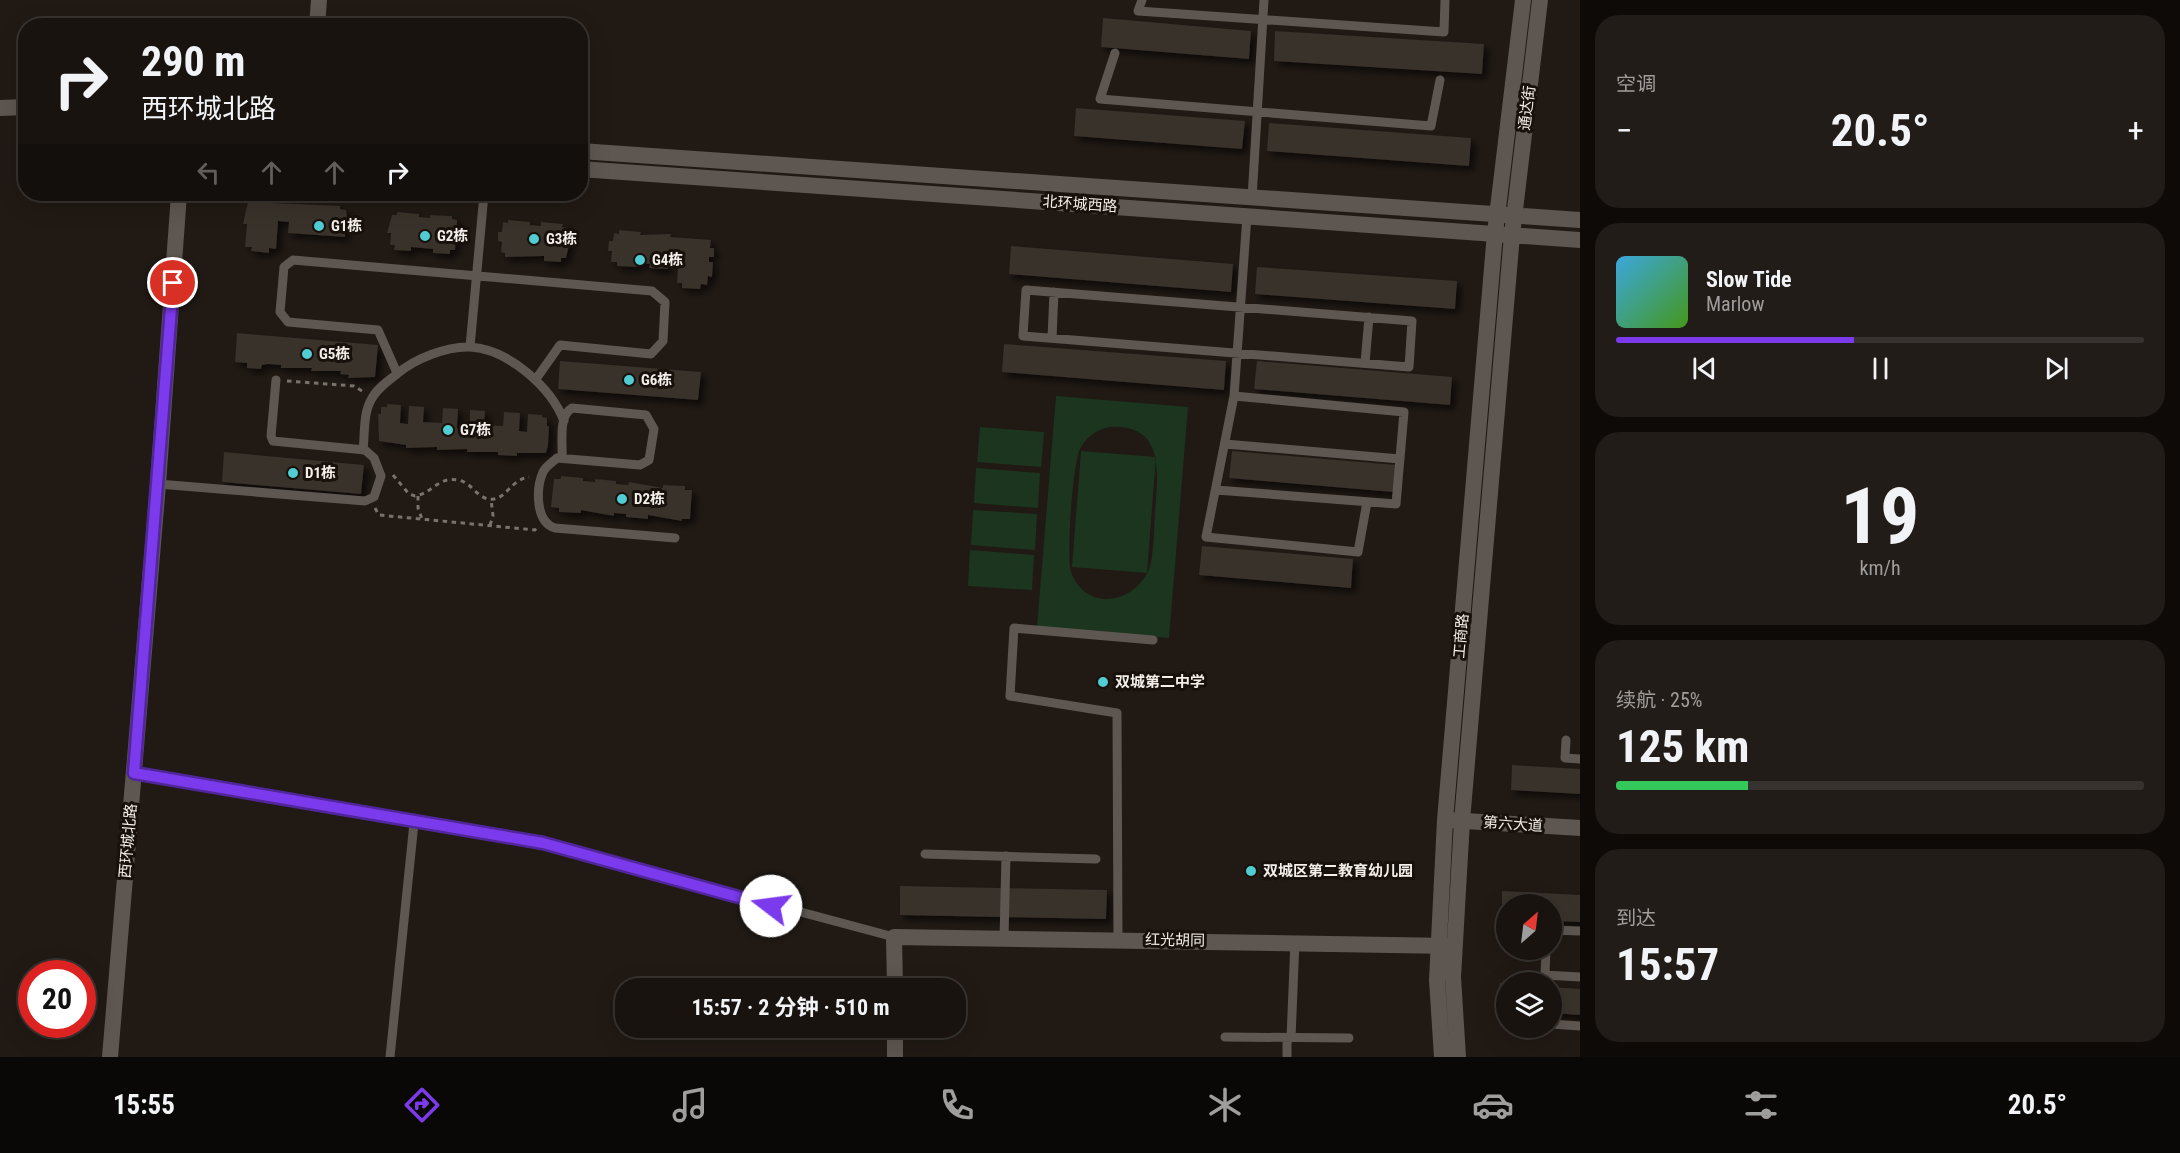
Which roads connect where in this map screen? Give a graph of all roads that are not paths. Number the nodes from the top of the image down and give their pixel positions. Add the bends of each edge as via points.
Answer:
1 (319, 0) edge
2 (1142, 0) edge
3 (1264, 0) edge
4 (1444, 0) edge
5 (1523, 0) edge
6 (1540, 0) edge
7 (318, 18) edge
8 (1263, 21) junction
9 (1115, 53) dead end
10 (1440, 80) dead end
11 (18, 107) edge
12 (0, 108) edge
13 (1257, 113) junction
14 (588, 152) edge
15 (588, 170) edge
16 (1252, 198) junction
17 (178, 201) edge
18 (483, 201) edge
19 (1497, 215) junction
20 (1247, 216) junction
21 (1514, 216) junction
22 (1580, 220) edge
23 (1495, 233) junction
24 (1512, 235) junction
25 (1580, 240) edge
26 (477, 276) junction
27 (1054, 292) junction
28 (1240, 307) junction
29 (1369, 317) junction
30 (1052, 338) junction
31 (470, 347) junction
32 (1237, 353) junction
33 (1365, 363) junction
34 (398, 373) junction
35 (536, 379) junction
36 (276, 380) road end
37 (1234, 396) junction
38 (564, 421) junction
39 (1225, 444) junction
40 (363, 450) junction
41 (562, 458) junction
42 (1400, 459) junction
43 (158, 484) junction
44 (1216, 490) junction
45 (1367, 502) junction
46 (675, 538) dead end
47 (1153, 640) dead end
48 (1566, 740) dead end
49 (1580, 759) edge
50 (134, 773) junction
51 (1454, 820) junction
52 (414, 822) junction
53 (1580, 828) edge
54 (924, 854) dead end
55 (1006, 856) junction
56 (1096, 859) dead end
57 (1562, 930) edge
58 (1580, 931) edge
59 (894, 937) junction
60 (1004, 938) junction
61 (1118, 940) junction
62 (1295, 941) junction
63 (1438, 945) junction
64 (1455, 946) junction
65 (1546, 960) edge
66 (1580, 977) edge
67 (895, 978) edge
68 (1562, 1025) edge
69 (1580, 1026) edge
70 (1225, 1037) dead end
71 (895, 1038) edge
72 (1289, 1038) junction
73 (1349, 1038) dead end
74 (110, 1057) edge
75 (390, 1057) edge
76 (895, 1057) edge
77 (1287, 1057) edge
78 (1442, 1057) edge
79 (1458, 1057) edge

1 - 7 main road
2 - 8 lane via 1138,11
3 - 8 lane
4 - 8 lane via 1444,32
5 - 19 main road, 通达街
6 - 21 main road, 通达街
8 - 13 lane
9 - 13 lane via 1100,99
10 - 13 lane via 1431,126
11 - 12 main road
13 - 16 lane
14 - 16 main road, 北环城西路
15 - 20 main road, 北环城西路
16 - 19 main road, 北环城西路
17 - 43 main road, 西环城北路
18 - 26 lane
19 - 21 main road, 北环城西路
19 - 23 main road, 工商路
20 - 23 main road, 北环城西路
20 - 28 lane
21 - 22 main road, 北环城西路
21 - 24 main road, 工商路
23 - 24 main road, 北环城西路
23 - 51 main road, 工商路
24 - 25 main road, 北环城西路
24 - 51 main road, 工商路
26 - 31 lane
26 - 34 lane via 293,260 284,267 280,312 288,322 378,330
26 - 35 lane via 652,291 665,302 663,341 651,354 560,345
27 - 28 lane
27 - 30 lane
27 - 30 lane via 1026,290 1023,336
28 - 29 lane
28 - 32 lane
29 - 33 lane
29 - 33 lane via 1412,321 1409,367
30 - 32 lane
31 - 34 lane via 424,358
31 - 35 lane via 507,360
32 - 33 lane
32 - 37 lane
34 - 40 lane via 372,398
35 - 38 lane
36 - 40 lane via 273,441
37 - 39 lane
37 - 42 lane via 1404,412
38 - 41 lane
38 - 41 lane via 572,408 589,408 642,413 654,429 652,456 645,464
39 - 42 lane
39 - 44 lane
40 - 43 lane via 379,467 379,488 369,499
41 - 46 lane via 544,469 539,508 543,522 555,528
42 - 45 lane via 1396,504
43 - 50 main road, 西环城北路
44 - 45 lane
44 - 45 lane via 1206,537 1358,552
47 - 61 lane via 1014,628 1010,696 1117,713
48 - 49 lane via 1565,758
50 - 52 lane
50 - 74 main road, 西环城北路
51 - 53 main road, 第六大道
51 - 63 main road, 工商路
51 - 64 main road, 工商路
52 - 59 lane via 543,843
52 - 75 lane
54 - 55 lane
55 - 56 lane
55 - 60 lane
57 - 58 lane
59 - 60 main road, 红光胡同
59 - 67 main road
60 - 61 main road, 红光胡同
61 - 62 main road, 红光胡同
62 - 63 main road, 红光胡同
62 - 72 lane
63 - 64 main road, 红光胡同
63 - 78 main road, 工商路
64 - 79 main road, 工商路
65 - 66 lane via 1545,975
68 - 69 lane
70 - 72 lane
71 - 76 main road
72 - 73 lane
72 - 77 lane

